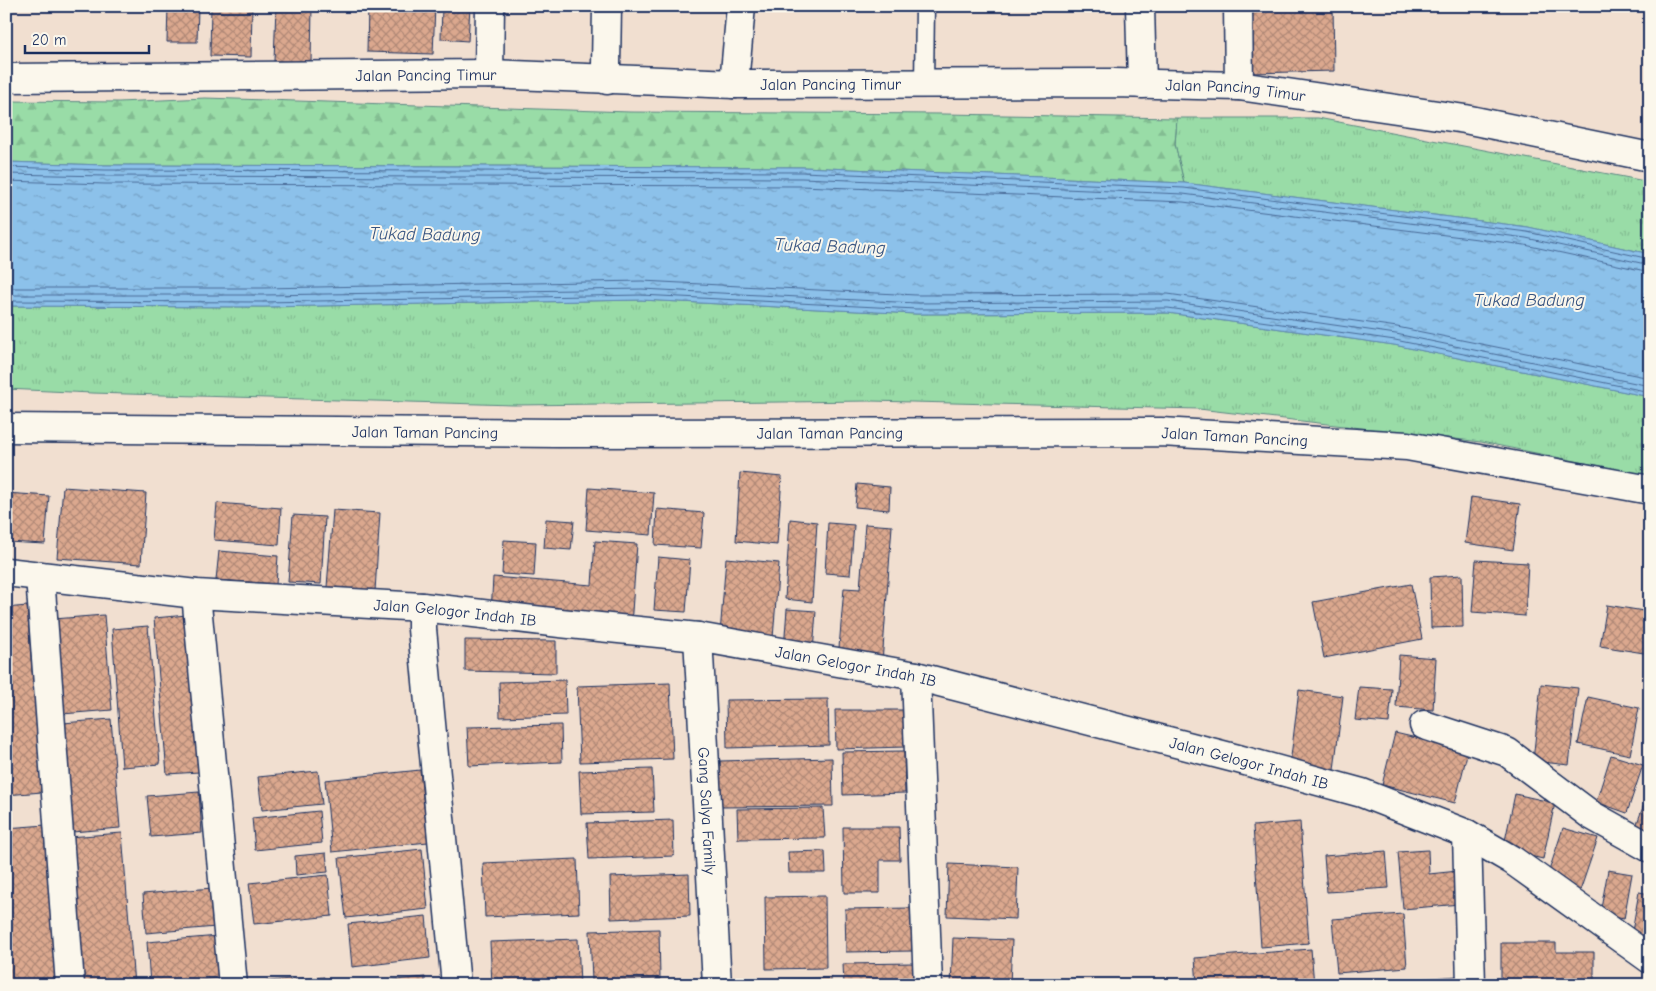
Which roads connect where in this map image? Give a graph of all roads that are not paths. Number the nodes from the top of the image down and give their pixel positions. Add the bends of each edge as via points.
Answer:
1 (490, 6) edge
2 (607, 6) edge
3 (741, 6) edge
4 (925, 6) edge
5 (1140, 6) edge
6 (1238, 6) edge
7 (490, 74) junction
8 (6, 78) edge
9 (607, 80) junction
10 (734, 84) junction
11 (924, 84) junction
12 (1142, 84) junction
13 (1239, 86) junction
14 (1650, 157) edge
15 (6, 428) edge
16 (1650, 490) edge
17 (6, 572) edge
18 (40, 576) junction
19 (196, 594) junction
20 (422, 607) junction
21 (698, 637) junction
22 (916, 676) junction
23 (1424, 724) dead end
24 (1466, 834) junction
25 (1650, 848) edge
26 (1650, 959) edge
27 (70, 985) edge
28 (233, 985) edge
29 (456, 985) edge
30 (717, 985) edge
31 (928, 985) edge
32 (1471, 985) edge

1 - 7 street
2 - 9 street
3 - 10 street
4 - 11 lane
5 - 12 street
6 - 13 street
7 - 8 street, Jalan Pancing Timur
7 - 9 street, Jalan Pancing Timur
9 - 10 street, Jalan Pancing Timur
10 - 11 street, Jalan Pancing Timur
11 - 12 street, Jalan Pancing Timur
12 - 13 street, Jalan Pancing Timur
13 - 14 street, Jalan Pancing Timur via 1465,119
15 - 16 street, Jalan Taman Pancing via 548,433 1161,432 1407,446
17 - 18 street, Jalan Gelogor Indah IB
18 - 19 street, Jalan Gelogor Indah IB
18 - 27 street
19 - 20 street, Jalan Gelogor Indah IB
19 - 28 street
20 - 21 street, Jalan Gelogor Indah IB
20 - 29 street
21 - 22 street, Jalan Gelogor Indah IB
21 - 30 street, Gang Salya Family
22 - 24 street, Jalan Gelogor Indah IB via 1362,793
22 - 31 street
23 - 25 street via 1508,752 1591,815
24 - 26 street, Jalan Gelogor Indah IB via 1512,860
24 - 32 street

